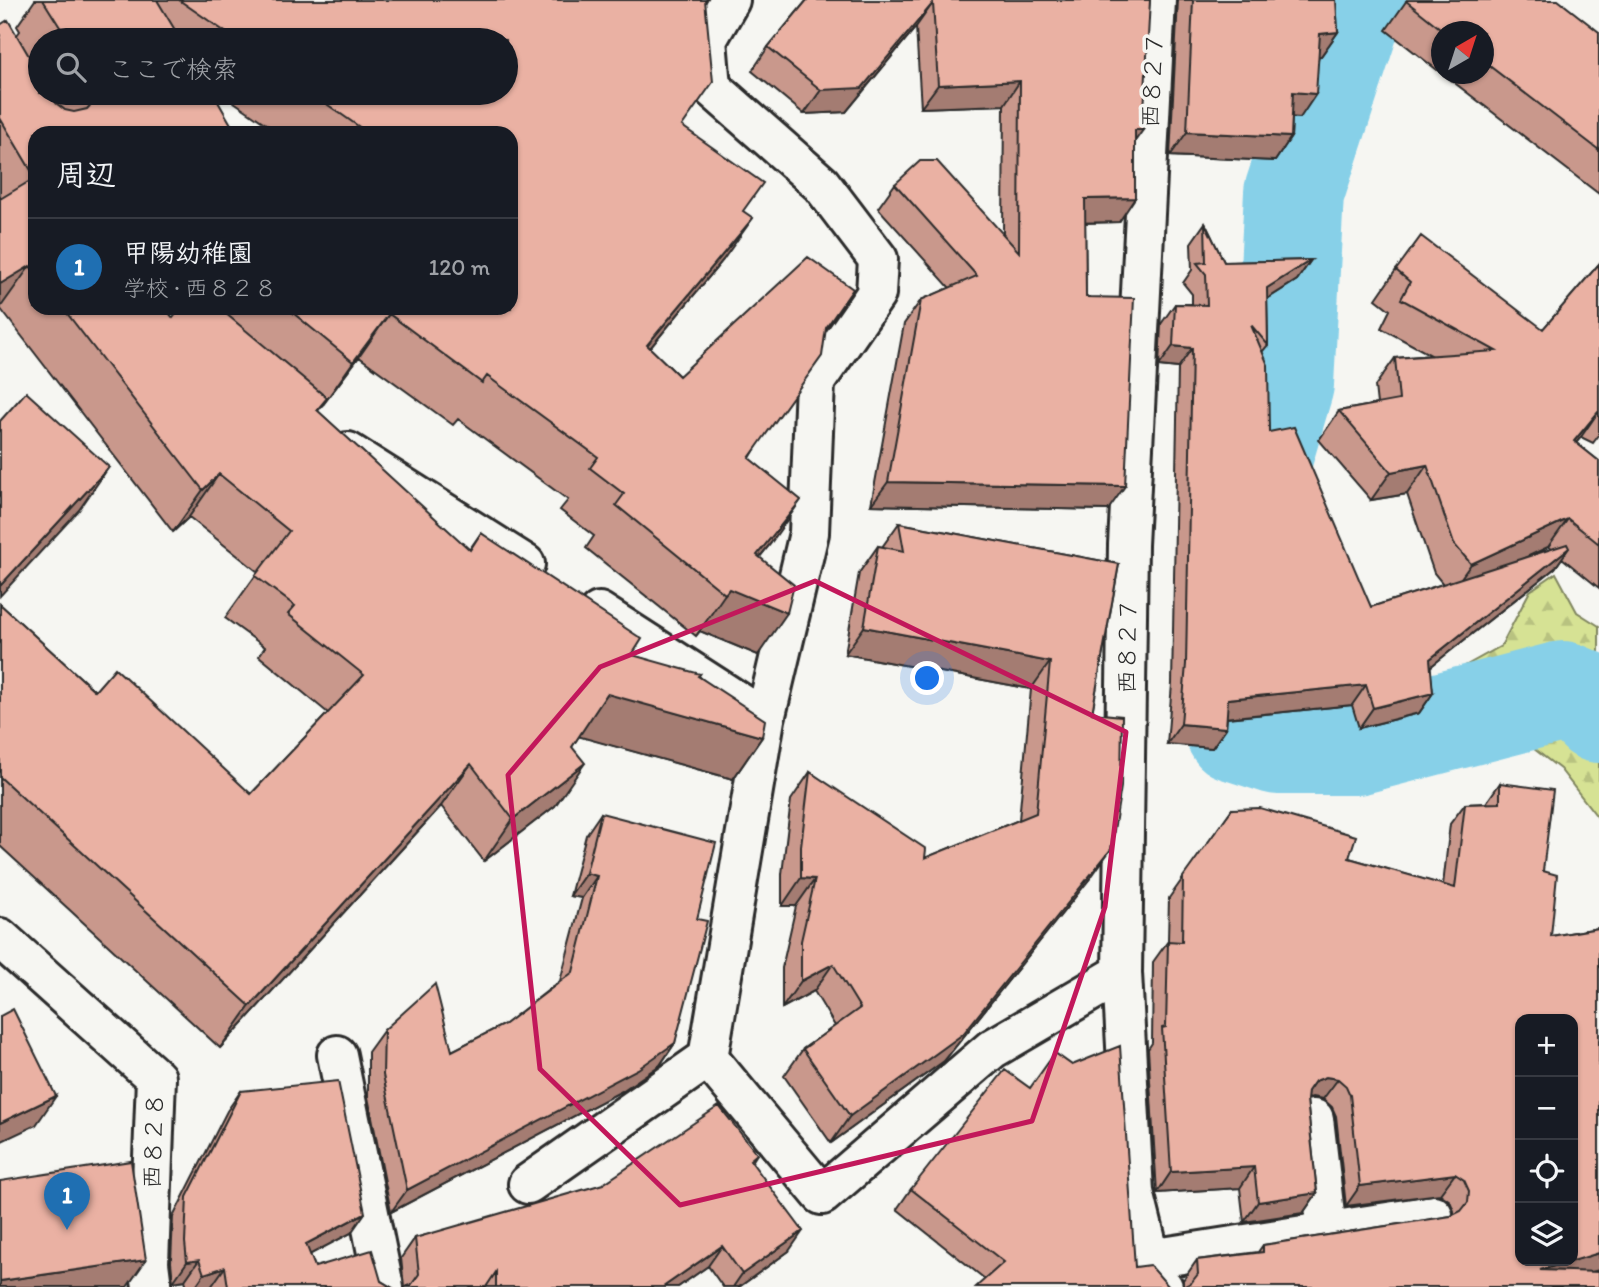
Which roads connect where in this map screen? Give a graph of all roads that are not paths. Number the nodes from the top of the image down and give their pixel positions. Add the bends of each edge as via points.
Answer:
1 (730, 0) edge
2 (1156, 0) edge
3 (323, 432) edge
4 (765, 719) junction
5 (0, 938) edge
6 (1122, 973) junction
7 (337, 1055) dead end
8 (708, 1058) junction
9 (1314, 1119) dead end
10 (528, 1184) dead end
11 (1433, 1215) dead end
12 (1326, 1232) junction
13 (1157, 1273) edge
14 (152, 1287) edge
15 (384, 1287) edge

1 - 4 street via 707,40 710,87 821,184 878,259 876,294 816,382 809,533
2 - 6 street, 西８２７ via 1128,545
3 - 4 street via 344,450
4 - 8 street
5 - 14 street, 西８２８ via 156,1078
6 - 8 street via 992,1049 822,1195
6 - 13 street, 西８２７ via 1134,1192
7 - 15 street
8 - 10 street
9 - 12 street
11 - 12 street
12 - 13 street

